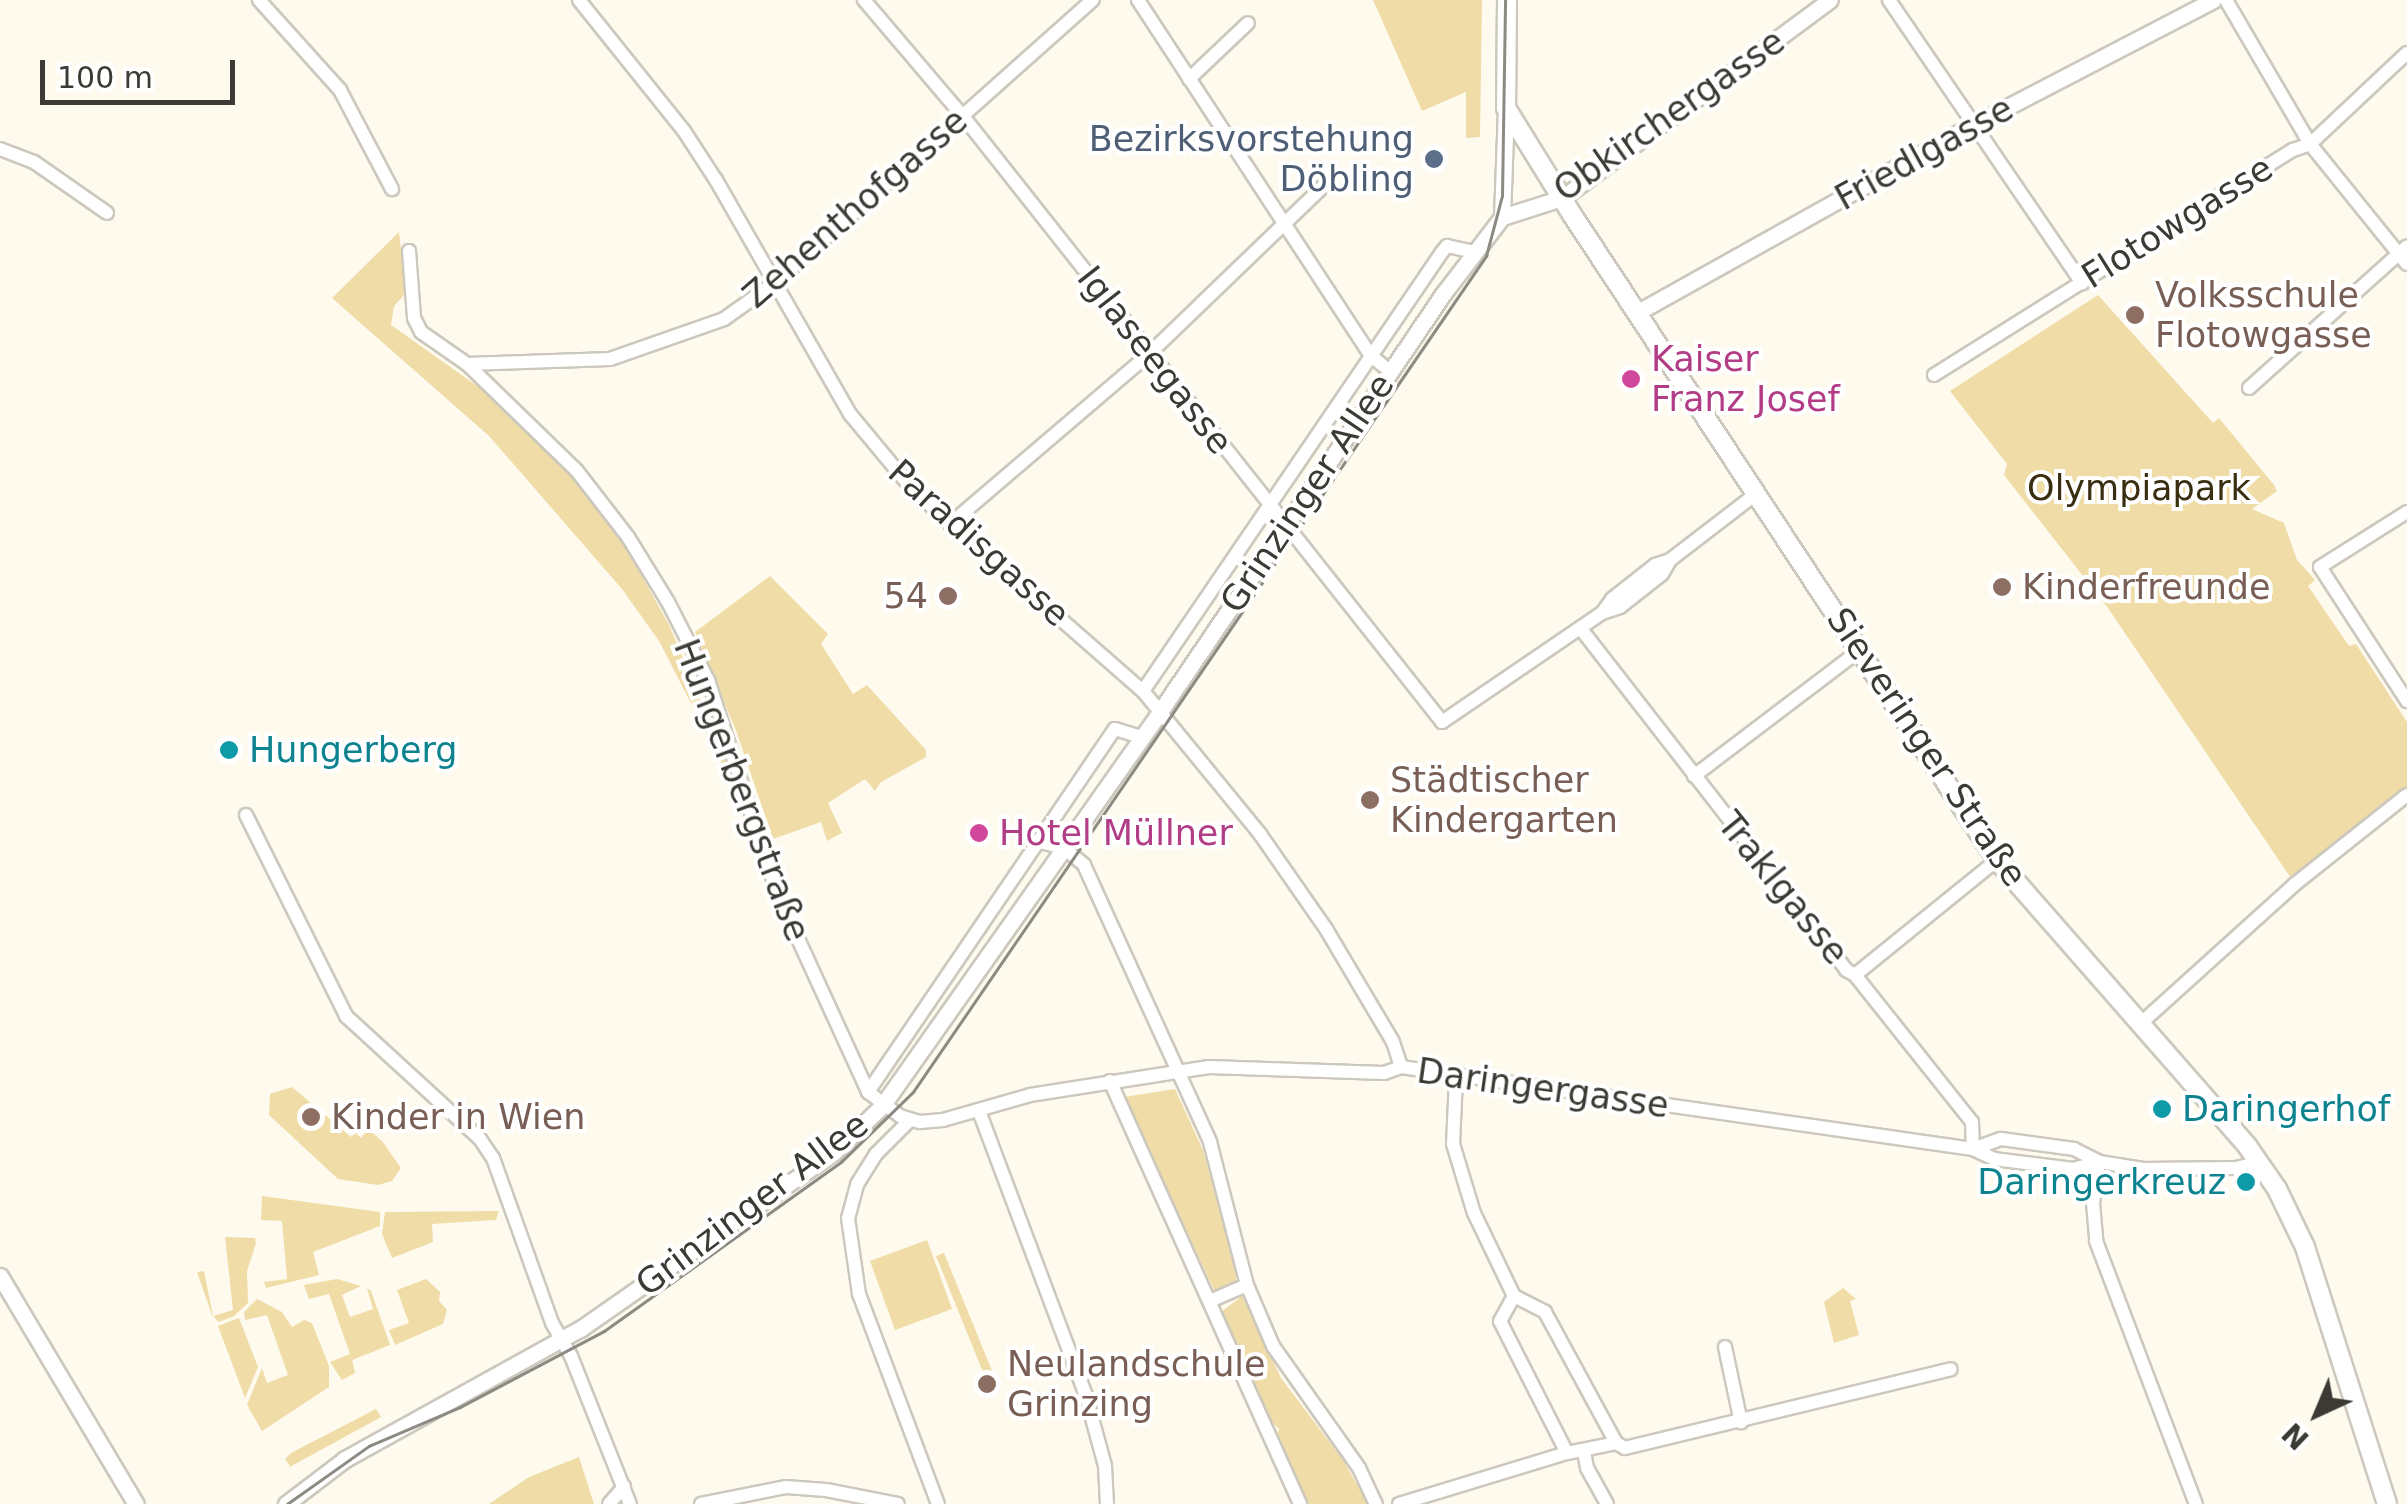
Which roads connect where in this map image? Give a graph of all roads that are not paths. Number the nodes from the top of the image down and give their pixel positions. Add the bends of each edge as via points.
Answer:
1 (259, 0) edge
2 (579, 0) edge
3 (864, 0) edge
4 (1092, 0) edge
5 (1138, 0) edge
6 (1507, 0) edge
7 (1830, 0) edge
8 (1889, 0) edge
9 (2214, 0) edge
10 (2226, 0) edge
11 (1248, 23) dead end
12 (2407, 53) edge
13 (1189, 79) junction
14 (1506, 108) junction
15 (962, 115) junction
16 (1971, 126) junction
17 (2310, 144) junction
18 (0, 149) edge
19 (1330, 180) dead end
20 (392, 189) dead end
21 (1562, 198) junction
22 (107, 213) dead end
23 (1502, 217) junction
24 (1284, 226) junction
25 (409, 251) dead end
26 (1475, 252) junction
27 (2404, 254) edge
28 (776, 282) junction
29 (2082, 283) junction
30 (1638, 312) junction
31 (1150, 353) junction
32 (1370, 355) junction
33 (467, 364) junction
34 (1390, 371) junction
35 (1934, 375) dead end
36 (2249, 388) dead end
37 (1757, 494) junction
38 (1269, 504) junction
39 (2407, 512) edge
40 (950, 524) junction
41 (1285, 525) junction
42 (1580, 628) junction
43 (1860, 650) junction
44 (1142, 690) junction
45 (2406, 699) edge
46 (1159, 713) junction
47 (1142, 737) junction
48 (1694, 776) junction
49 (2407, 794) edge
50 (246, 816) dead end
51 (1040, 842) junction
52 (1064, 848) junction
53 (1997, 860) junction
54 (1856, 975) junction
55 (2139, 1025) junction
56 (1400, 1067) junction
57 (1182, 1072) junction
58 (1456, 1078) junction
59 (1110, 1081) junction
60 (868, 1092) junction
61 (882, 1106) junction
62 (980, 1110) junction
63 (909, 1121) junction
64 (1973, 1149) junction
65 (2100, 1162) junction
66 (2260, 1162) junction
67 (0, 1276) edge
68 (1247, 1286) junction
69 (1514, 1296) junction
70 (1210, 1302) junction
71 (562, 1341) junction
72 (1725, 1346) dead end
73 (1952, 1369) dead end
74 (1740, 1422) junction
75 (1616, 1443) junction
76 (1584, 1451) junction
77 (1566, 1452) junction
78 (624, 1486) junction
79 (136, 1504) edge
80 (286, 1504) edge
81 (609, 1504) edge
82 (630, 1504) edge
83 (701, 1504) edge
84 (898, 1504) edge
85 (938, 1504) edge
86 (1107, 1504) edge
87 (1300, 1504) edge
88 (1376, 1504) edge
89 (1399, 1504) edge
90 (1608, 1504) edge
91 (2196, 1504) edge
92 (2387, 1504) edge

1 - 20 street via 340,90
2 - 28 street, Paradisgasse via 684,131
3 - 15 street, Iglaseegasse
4 - 15 street, Zehenthofgasse
5 - 13 street
6 - 14 main road
7 - 21 street, Obkirchergasse
8 - 16 street
9 - 16 street, Friedlgasse
10 - 17 street
11 - 13 street
12 - 17 street, Flotowgasse
13 - 24 street
14 - 21 main road, Sieveringer Straße
14 - 23 street
15 - 28 street, Zehenthofgasse
15 - 31 street, Iglaseegasse
16 - 29 street
16 - 30 street, Friedlgasse
17 - 27 street
17 - 29 street, Flotowgasse
18 - 22 street via 34,162
19 - 24 street
21 - 23 street, Obkirchergasse
21 - 30 main road, Sieveringer Straße
23 - 26 street, Grinzinger Allee
24 - 31 street
24 - 32 street
25 - 33 street, Hungerbergstraße via 414,318 429,341
26 - 32 street, Grinzinger Allee via 1446,246
26 - 34 street, Grinzinger Allee
27 - 36 street
28 - 33 street, Zehenthofgasse via 700,331 610,359
28 - 40 street, Paradisgasse via 850,414
29 - 35 street, Flotowgasse
30 - 37 main road, Sieveringer Straße
31 - 38 street, Iglaseegasse
31 - 40 street
32 - 34 street
32 - 38 street, Grinzinger Allee
33 - 60 street, Hungerbergstraße via 577,471 668,602 708,680 778,895
34 - 41 street, Grinzinger Allee
37 - 42 street
37 - 43 main road, Sieveringer Straße
38 - 41 street, Iglaseegasse
38 - 44 street, Grinzinger Allee
39 - 45 street via 2320,567
40 - 44 street, Paradisgasse
41 - 42 street, Iglaseegasse via 1442,722
41 - 46 street, Grinzinger Allee
42 - 48 street, Traklgasse
43 - 48 street
43 - 53 main road, Sieveringer Straße
44 - 46 street, Paradisgasse
46 - 47 street, Grinzinger Allee
46 - 56 street, Paradisgasse via 1260,834 1316,916 1393,1042
47 - 51 street, Grinzinger Allee via 1116,729
47 - 52 street, Grinzinger Allee
48 - 54 street, Traklgasse
49 - 55 street via 2294,884
50 - 71 street via 346,1016 493,1158
51 - 52 street
51 - 60 street, Grinzinger Allee
52 - 57 street via 1084,865
52 - 61 street, Grinzinger Allee
53 - 54 street
53 - 55 main road, Sieveringer Straße
54 - 64 street, Traklgasse via 1972,1122
55 - 66 main road, Sieveringer Straße
56 - 57 street, Daringergasse via 1384,1073 1209,1067
56 - 58 street, Daringergasse
57 - 59 street, Daringergasse
57 - 68 street via 1210,1142
58 - 64 street, Daringergasse
58 - 69 street via 1456,1165
59 - 62 street, Daringergasse
59 - 70 street
60 - 61 street, Hungerbergstraße
61 - 63 street
61 - 71 street, Grinzinger Allee via 834,1152
62 - 63 street, Daringergasse
62 - 86 street via 1086,1396 1105,1466
63 - 85 street via 866,1170 848,1218 860,1294
64 - 65 street, Daringergasse via 1994,1159 2073,1169
64 - 65 street, Daringergasse via 2001,1139 2074,1148
65 - 66 street, Daringergasse via 2162,1169
65 - 91 street via 2096,1241
66 - 92 main road, Sieveringer Straße via 2304,1247
67 - 79 street
68 - 70 street
68 - 88 street via 1290,1374 1359,1468
69 - 75 street via 1545,1312
69 - 77 street via 1500,1321
70 - 87 street
71 - 78 street
71 - 80 street, Grinzinger Allee via 345,1459
72 - 74 street
73 - 74 street
74 - 75 street via 1625,1448
75 - 76 street
76 - 77 street
76 - 90 street
77 - 89 street
78 - 81 street
78 - 82 street
83 - 84 street via 786,1487

